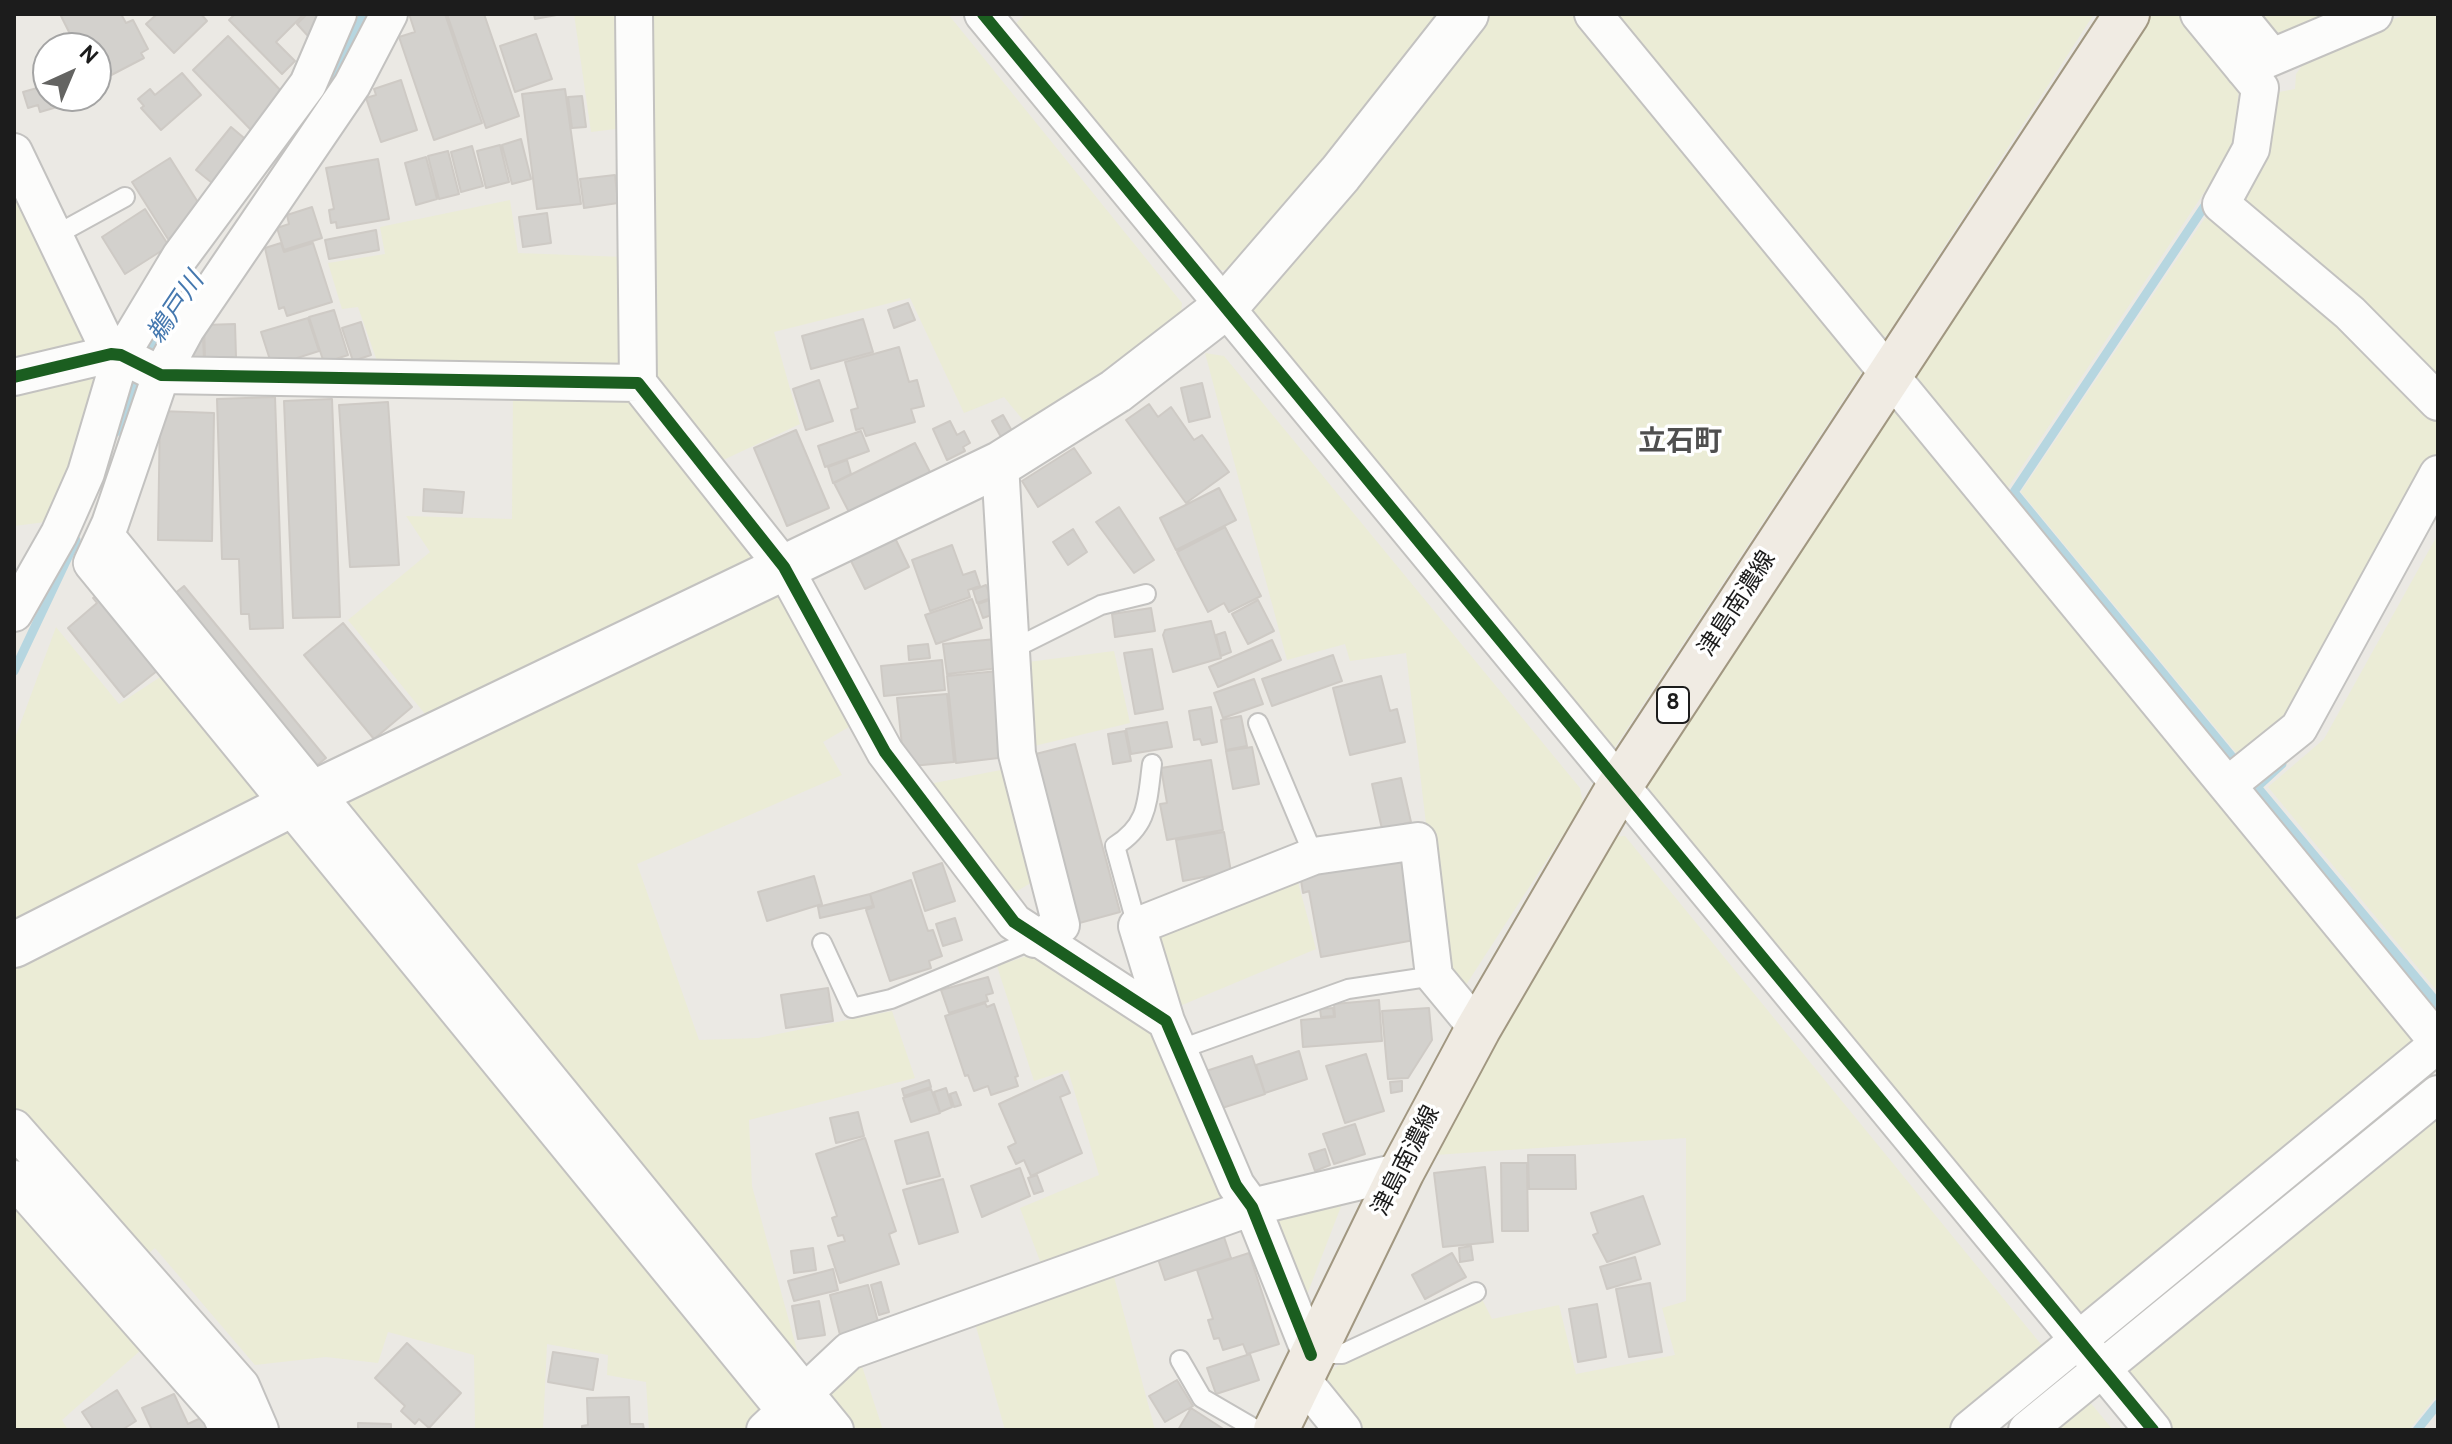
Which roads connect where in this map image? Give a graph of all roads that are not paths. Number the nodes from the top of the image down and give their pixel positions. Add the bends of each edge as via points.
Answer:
1 (338, 14) edge
2 (389, 14) edge
3 (634, 14) edge
4 (956, 14) edge
5 (1466, 14) edge
6 (1593, 14) edge
7 (2127, 14) edge
8 (2199, 14) edge
9 (2237, 14) edge
10 (2374, 14) edge
11 (996, 19) edge
12 (2258, 63) junction
13 (14, 152) edge
14 (125, 197) dead end
15 (54, 236) junction
16 (1217, 314) junction
17 (135, 363) junction
18 (1890, 374) junction
19 (14, 377) edge
20 (638, 383) junction
21 (2438, 402) edge
22 (1000, 464) junction
23 (2438, 474) edge
24 (784, 567) junction
25 (1146, 594) dead end
26 (14, 613) edge
27 (1011, 650) junction
28 (1258, 723) dead end
29 (1152, 764) dead end
30 (2228, 785) junction
31 (1614, 798) junction
32 (303, 799) junction
33 (1314, 856) junction
34 (1137, 926) junction
35 (1035, 939) junction
36 (822, 943) dead end
37 (14, 945) edge
38 (1434, 976) junction
39 (1478, 1029) junction
40 (1172, 1036) junction
41 (2438, 1043) edge
42 (2438, 1094) edge
43 (14, 1128) edge
44 (1402, 1171) junction
45 (14, 1179) edge
46 (1252, 1207) junction
47 (1476, 1292) dead end
48 (2068, 1347) junction
49 (1180, 1360) dead end
50 (1306, 1366) junction
51 (2092, 1376) junction
52 (788, 1416) edge
53 (228, 1430) edge
54 (260, 1430) edge
55 (835, 1430) edge
56 (1257, 1430) edge
57 (1276, 1430) edge
58 (1343, 1430) edge
59 (1969, 1430) edge
60 (2027, 1430) edge
61 (2120, 1430) edge
62 (2153, 1430) edge

1 - 17 street via 308,84 180,257
2 - 17 street via 352,85 186,329
3 - 20 street
4 - 16 street
5 - 16 street via 1340,174
6 - 18 street
7 - 18 main road, 津島南濃線 / 8
8 - 12 street
9 - 12 street
10 - 12 street
11 - 16 street
12 - 21 street via 2260,88 2251,149 2221,204 2350,313
13 - 15 street
14 - 15 lane
15 - 17 street
16 - 22 street via 1116,391
16 - 31 street
17 - 19 street
17 - 20 street
17 - 26 street via 59,534
17 - 32 street via 105,535
18 - 30 street
18 - 31 main road, 津島南濃線 / 8
20 - 24 street
22 - 24 street
22 - 27 street
23 - 30 street via 2299,728
24 - 32 street
24 - 35 street via 885,752 1014,922
25 - 27 lane via 1101,605
27 - 35 street via 1017,754 1061,925
28 - 33 lane
29 - 34 lane via 1145,812 1133,835 1115,846
30 - 41 street
31 - 39 main road, 津島南濃線 / 8
31 - 48 street
32 - 37 street
32 - 52 street
33 - 34 street
33 - 38 street via 1418,841
34 - 40 street
35 - 36 lane via 891,999 852,1008
35 - 40 street
38 - 39 street
38 - 40 lane via 1348,989
39 - 44 main road, 津島南濃線 / 8
40 - 46 street via 1236,1185
41 - 48 street
42 - 51 street
43 - 54 street via 241,1386
44 - 46 street
44 - 50 main road, 津島南濃線 / 8
45 - 53 street via 220,1413
46 - 50 street
46 - 52 street via 849,1351
47 - 50 lane
48 - 51 street
48 - 59 street
49 - 56 lane via 1202,1398
50 - 57 main road, 津島南濃線 / 8
50 - 58 street
51 - 60 street
51 - 61 street
51 - 62 street
52 - 55 street

